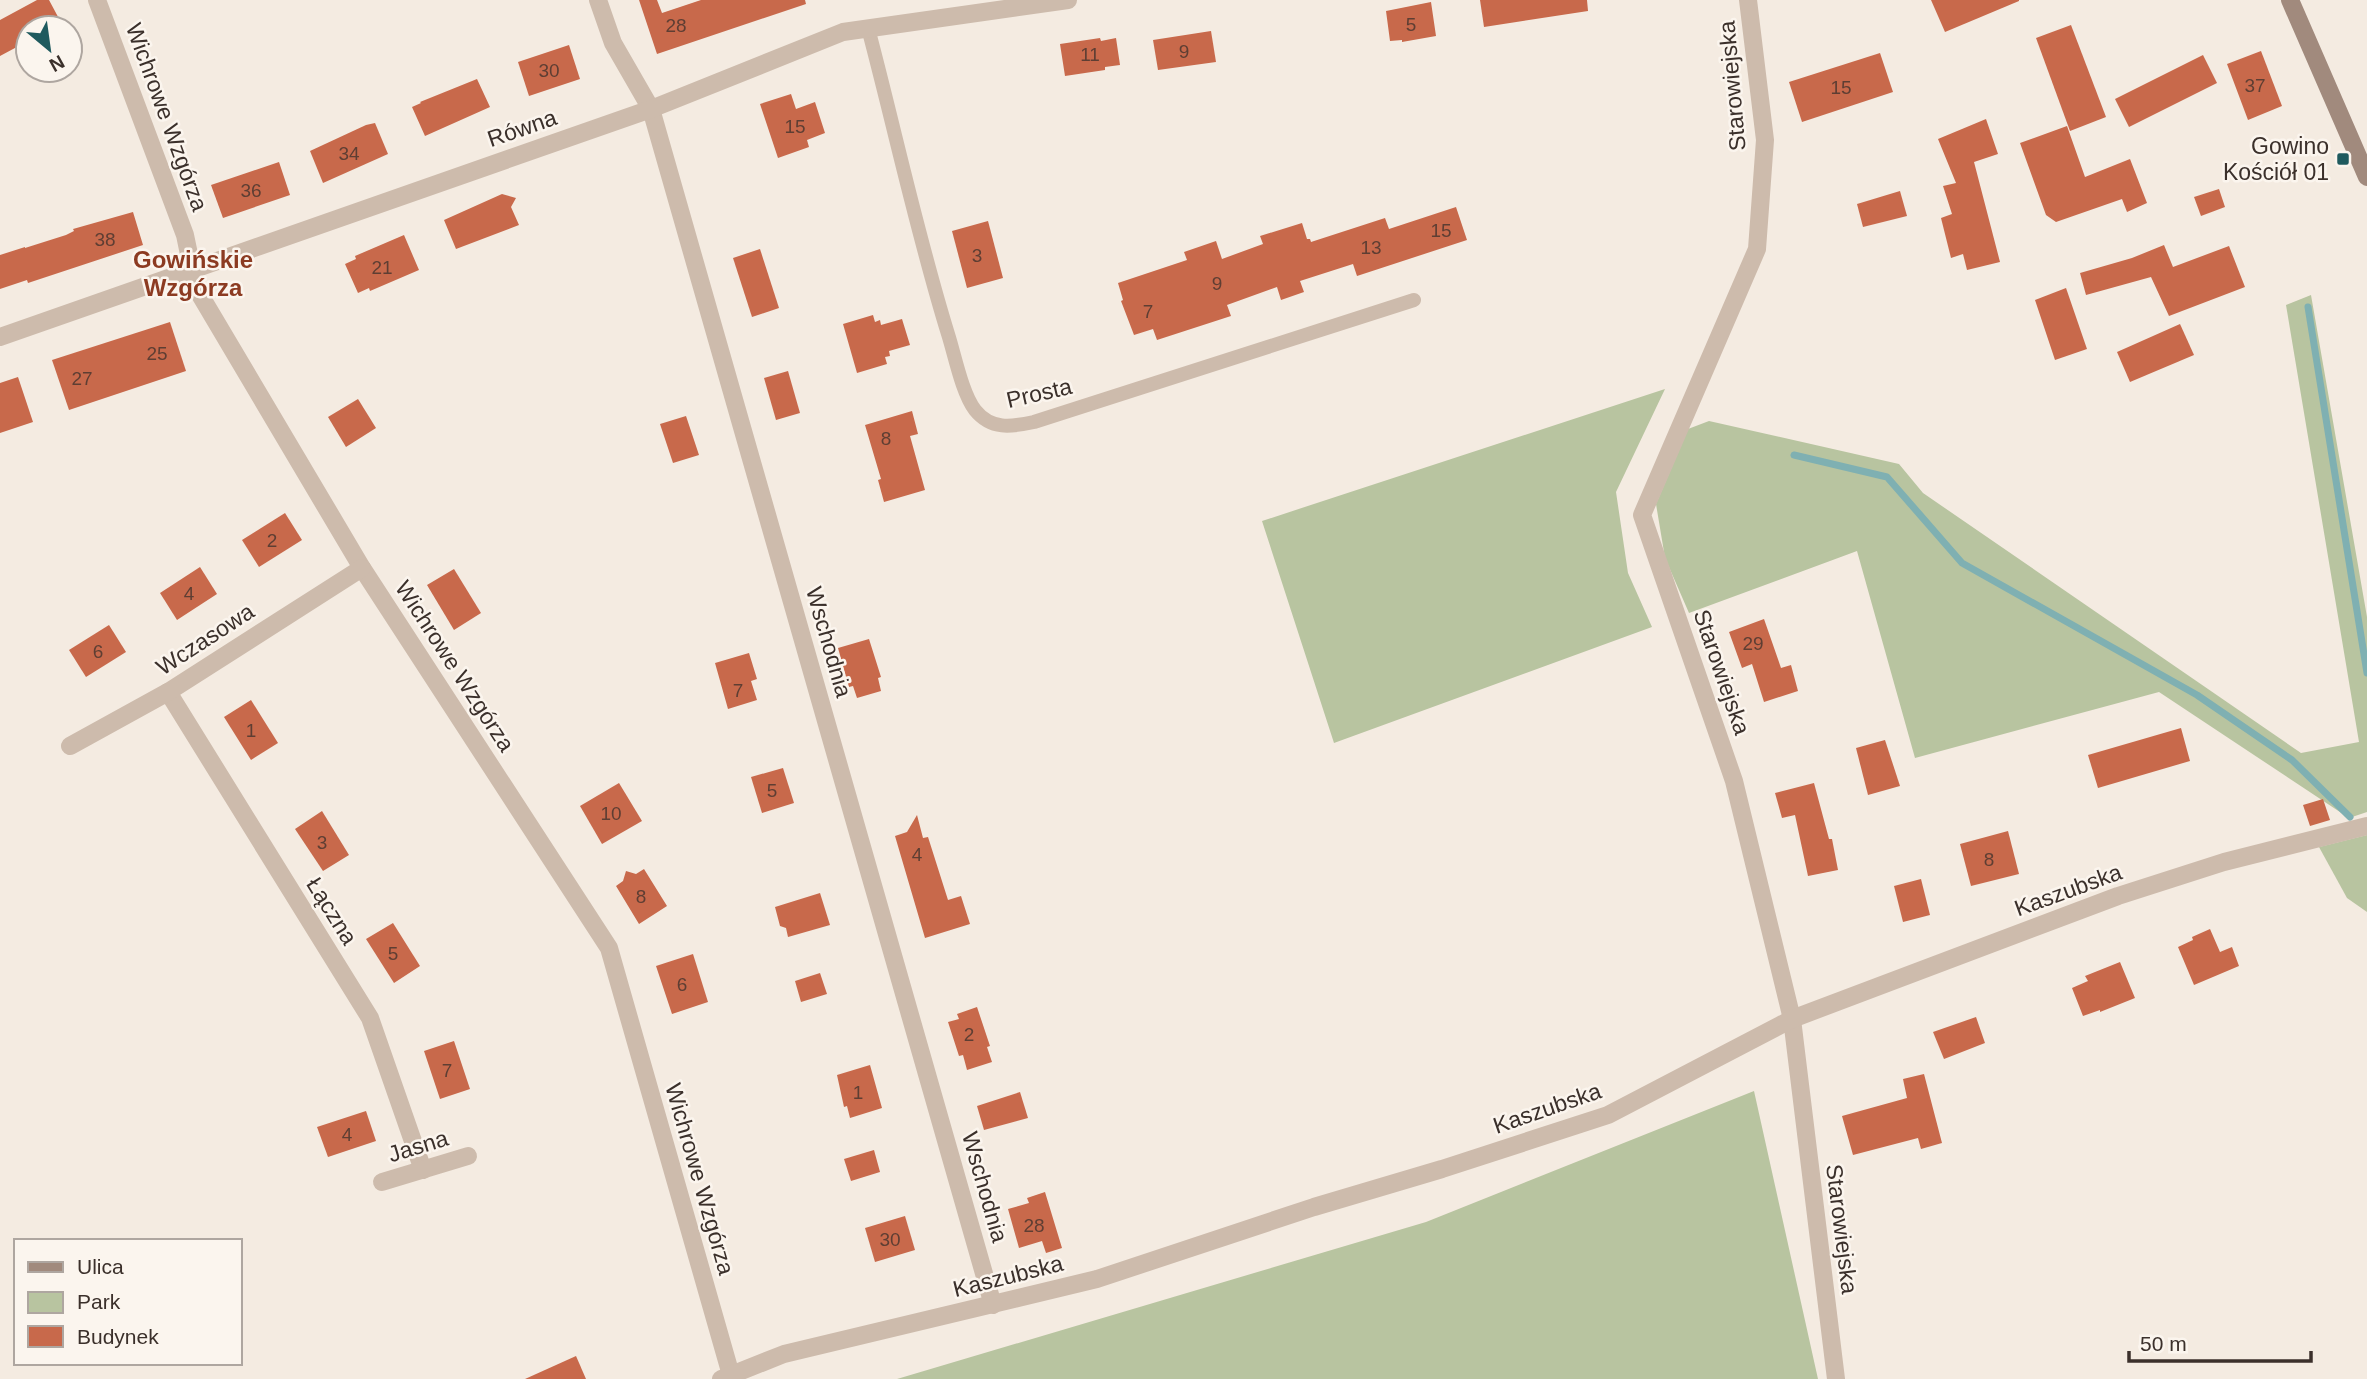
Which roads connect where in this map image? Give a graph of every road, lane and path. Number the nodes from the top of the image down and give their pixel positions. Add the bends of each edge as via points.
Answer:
1 (97, 0) edge
2 (598, 0) edge
3 (1068, 0) edge
4 (1748, 0) edge
5 (2290, 0) edge
6 (868, 28) junction
7 (651, 109) junction
8 (2367, 177) edge
9 (192, 270) junction
10 (1414, 300) dead end
11 (0, 337) edge
12 (362, 568) junction
13 (168, 692) junction
14 (71, 746) dead end
15 (2367, 826) edge
16 (1792, 1018) junction
17 (468, 1156) dead end
18 (423, 1170) junction
19 (382, 1182) dead end
20 (993, 1306) junction
21 (726, 1377) edge
22 (1836, 1379) edge

1 - 9 street, Wichrowe Wzgórza via 184,235
2 - 7 street, Wschodnia via 613,43
3 - 6 street, Równa
4 - 16 street, Starowiejska via 1765,140 1757,249 1642,515 1734,781
5 - 8 street
6 - 7 street, Równa via 844,32
6 - 10 lane, Prosta via 927,267 965,387 974,409 990,423 1009,428 1034,422
7 - 9 street, Równa
7 - 20 street, Wschodnia
9 - 11 street, Równa
9 - 12 street, Wichrowe Wzgórza via 196,288
12 - 13 street, Wczasowa
12 - 21 street, Wichrowe Wzgórza via 609,948
13 - 14 street, Wczasowa
13 - 18 street, Łączna via 370,1018
15 - 16 street, Kaszubska via 2224,862 2118,896
16 - 20 street, Kaszubska via 1608,1115 1097,1279
16 - 22 street, Starowiejska
17 - 18 street, Jasna
18 - 19 street, Jasna
20 - 21 street, Kaszubska via 784,1354

